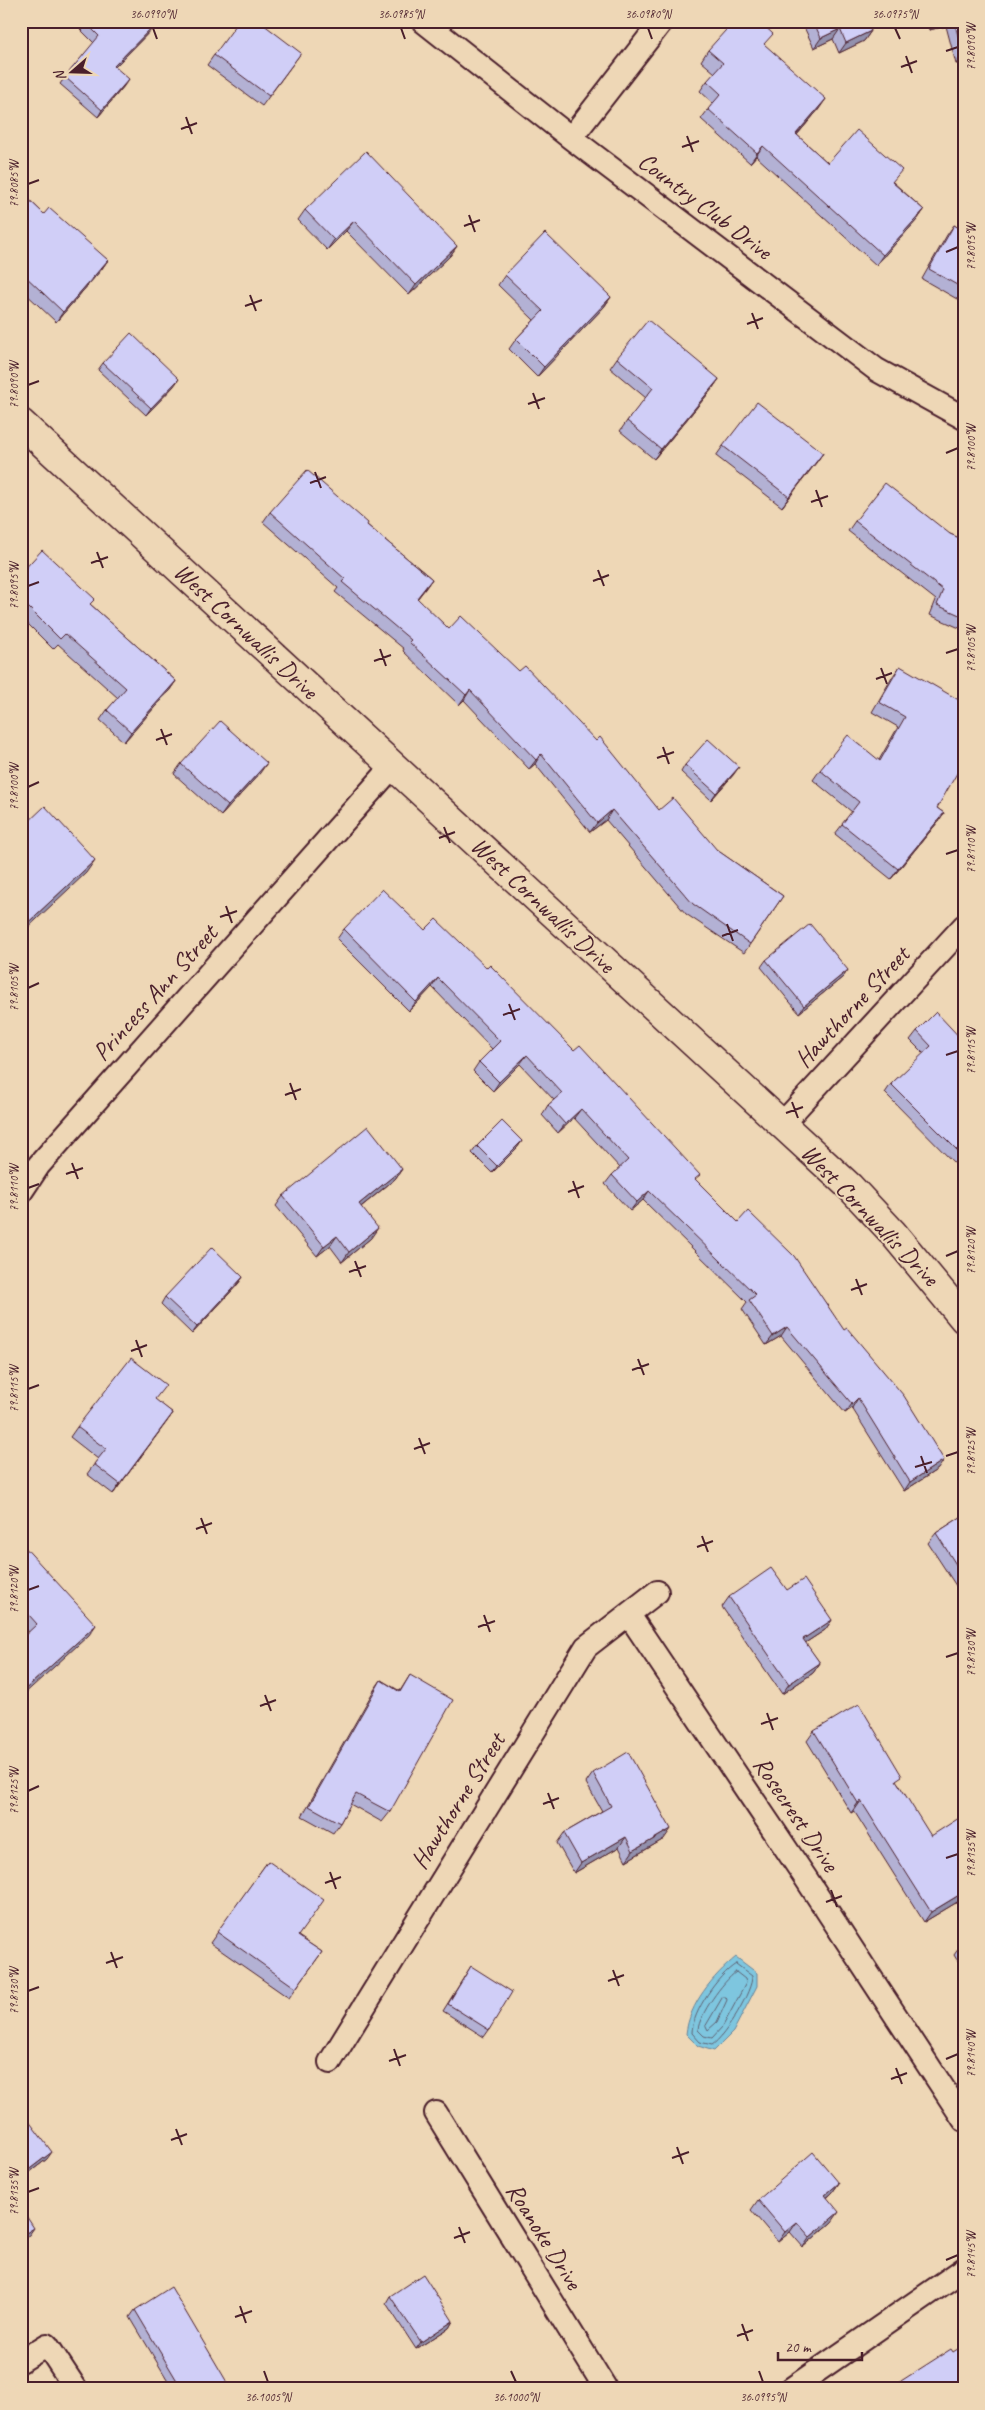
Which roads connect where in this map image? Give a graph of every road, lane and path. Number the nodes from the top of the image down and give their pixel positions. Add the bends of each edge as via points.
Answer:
1 (423, 21) edge
2 (662, 21) edge
3 (571, 138) junction
4 (964, 418) edge
5 (21, 423) edge
6 (393, 766) junction
7 (964, 926) edge
8 (781, 1125) junction
9 (21, 1192) edge
10 (964, 1319) edge
11 (657, 1592) dead end
12 (629, 1614) junction
13 (330, 2062) dead end
14 (436, 2113) dead end
15 (964, 2120) edge
16 (964, 2269) edge
17 (21, 2361) edge
18 (76, 2389) edge
19 (606, 2389) edge
20 (791, 2389) edge

1 - 3 street, Country Club Drive
2 - 3 street
3 - 4 street, Country Club Drive via 877,370
5 - 6 street, West Cornwallis Drive
6 - 8 street, West Cornwallis Drive
6 - 9 street, Princess Ann Street via 39,1165
7 - 8 street, Hawthorne Street
8 - 10 street, West Cornwallis Drive via 850,1187
11 - 12 street, Hawthorne Street
12 - 13 street, Hawthorne Street via 586,1646
12 - 15 street, Rosecrest Drive
14 - 19 street, Roanoke Drive
16 - 20 street
17 - 18 street via 47,2344

